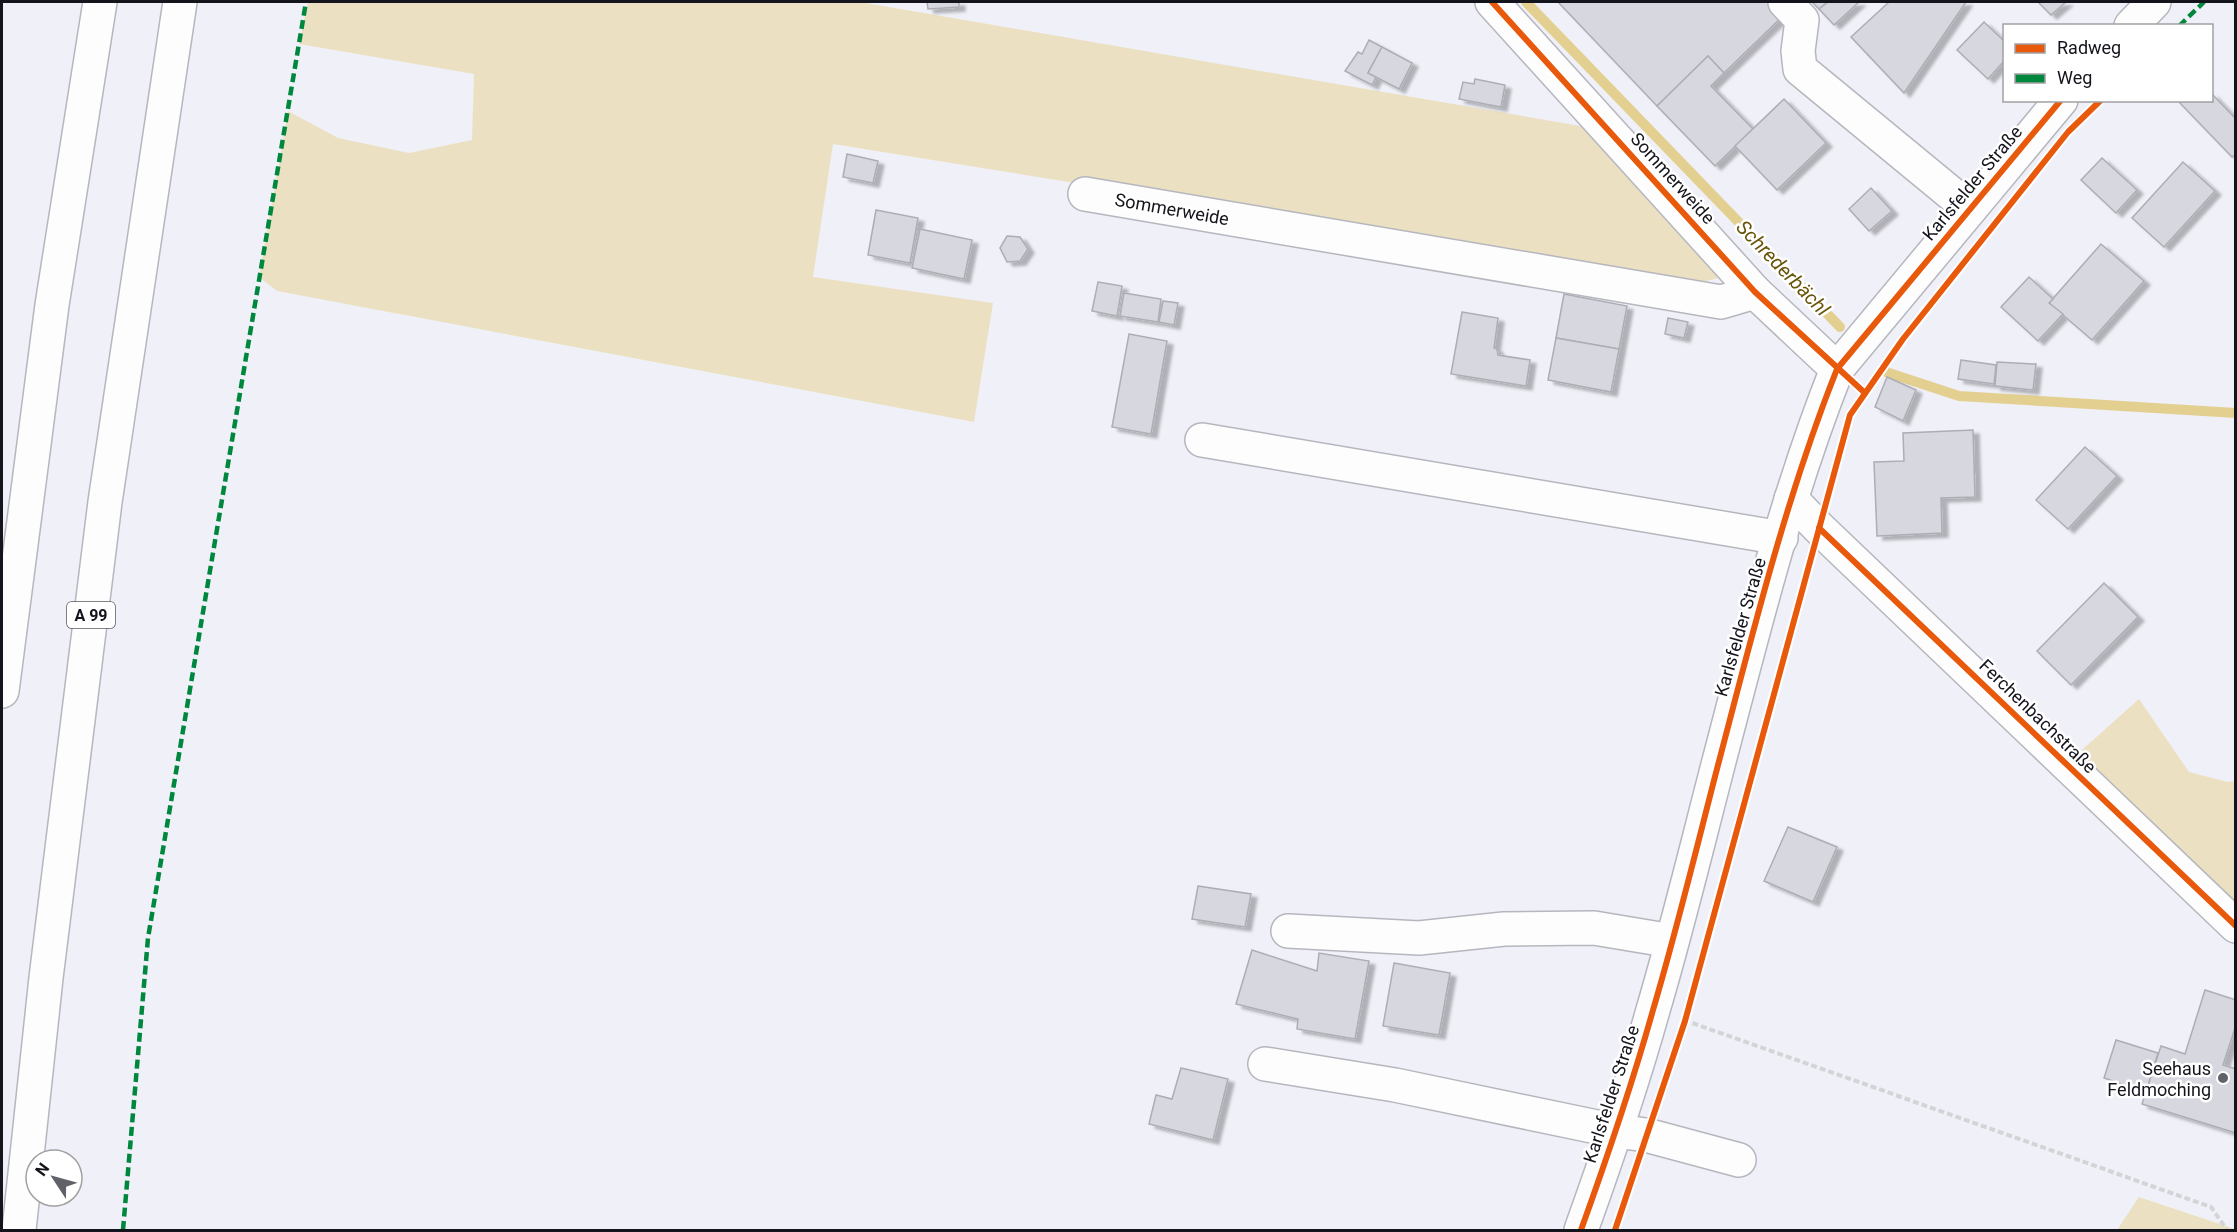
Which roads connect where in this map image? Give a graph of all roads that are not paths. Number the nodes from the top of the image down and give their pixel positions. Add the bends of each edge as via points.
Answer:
1 (100, 2) edge
2 (180, 2) edge
3 (1492, 2) edge
4 (1785, 2) edge
5 (2154, 2) edge
6 (2134, 24) edge
7 (2059, 102) edge
8 (1085, 194) dead end
9 (1970, 210) junction
10 (1755, 292) junction
11 (1837, 369) junction
12 (1202, 440) dead end
13 (1791, 499) junction
14 (1781, 538) junction
15 (2, 692) edge
16 (2235, 926) edge
17 (1288, 931) dead end
18 (1672, 941) junction
19 (1265, 1064) dead end
20 (1616, 1131) junction
21 (1739, 1160) dead end
22 (19, 1230) edge
23 (1581, 1230) edge

1 - 15 main road via 52,305
2 - 22 main road, A 99 via 105,502
3 - 10 main road, Sommerweide
4 - 9 main road via 1802,20 1800,69
5 - 6 main road
7 - 9 main road, Karlsfelder Straße
8 - 10 main road, Sommerweide via 1721,302
9 - 11 main road, Karlsfelder Straße
10 - 11 main road, Sommerweide
11 - 13 main road, Karlsfelder Straße
12 - 14 main road
13 - 14 main road, Karlsfelder Straße
13 - 16 main road, Ferchenbachstraße
14 - 18 main road, Karlsfelder Straße
17 - 18 main road via 1419,938 1504,929 1594,928
18 - 20 main road, Karlsfelder Straße
19 - 20 main road via 1395,1085
20 - 21 main road
20 - 23 main road, Karlsfelder Straße

